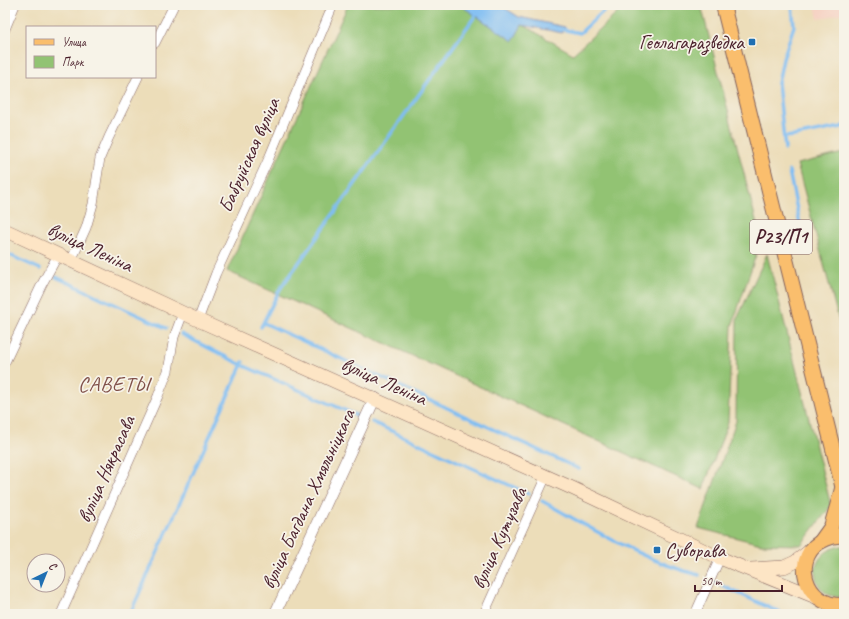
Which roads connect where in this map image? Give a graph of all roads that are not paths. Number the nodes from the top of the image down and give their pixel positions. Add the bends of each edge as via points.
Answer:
1 (15, 5) edge
2 (174, 5) edge
3 (333, 5) edge
4 (723, 5) edge
5 (5, 29) edge
6 (156, 41) edge
7 (138, 78) edge
8 (5, 230) edge
9 (58, 255) junction
10 (71, 261) junction
11 (183, 313) junction
12 (198, 320) junction
13 (5, 362) edge
14 (375, 398) junction
15 (546, 476) junction
16 (843, 491) edge
17 (844, 536) edge
18 (817, 545) junction
19 (720, 558) junction
20 (747, 569) junction
21 (822, 600) junction
22 (844, 605) edge
23 (844, 612) edge
24 (61, 614) edge
25 (275, 614) edge
26 (484, 614) edge
27 (695, 614) edge

1 - 5 street
2 - 6 street
3 - 12 street, Бабруйская вуліца
4 - 16 main road, Р23/П1
7 - 10 street via 100,158 93,204 86,228
8 - 9 main road, вуліца Леніна
9 - 10 main road, вуліца Леніна
9 - 13 street
10 - 11 main road, вуліца Леніна
11 - 12 main road, вуліца Леніна
11 - 24 street, вуліца Някрасава via 174,337 168,371 158,396
12 - 14 main road, вуліца Леніна
14 - 15 main road, вуліца Леніна
14 - 25 street, вуліца Багдана Хмяльніцкага
15 - 19 main road, вуліца Леніна
15 - 26 street, вуліца Кутузава
16 - 18 main road, Р23/П1 via 831,527
17 - 18 main road via 831,536
18 - 20 main road, вуліца Леніна via 784,567
18 - 21 main road via 808,557 805,574 812,591
19 - 20 main road, вуліца Леніна
19 - 27 street
20 - 21 main road, вуліца Леніна
21 - 22 main road via 837,606
21 - 23 main road, вуліца Леніна

